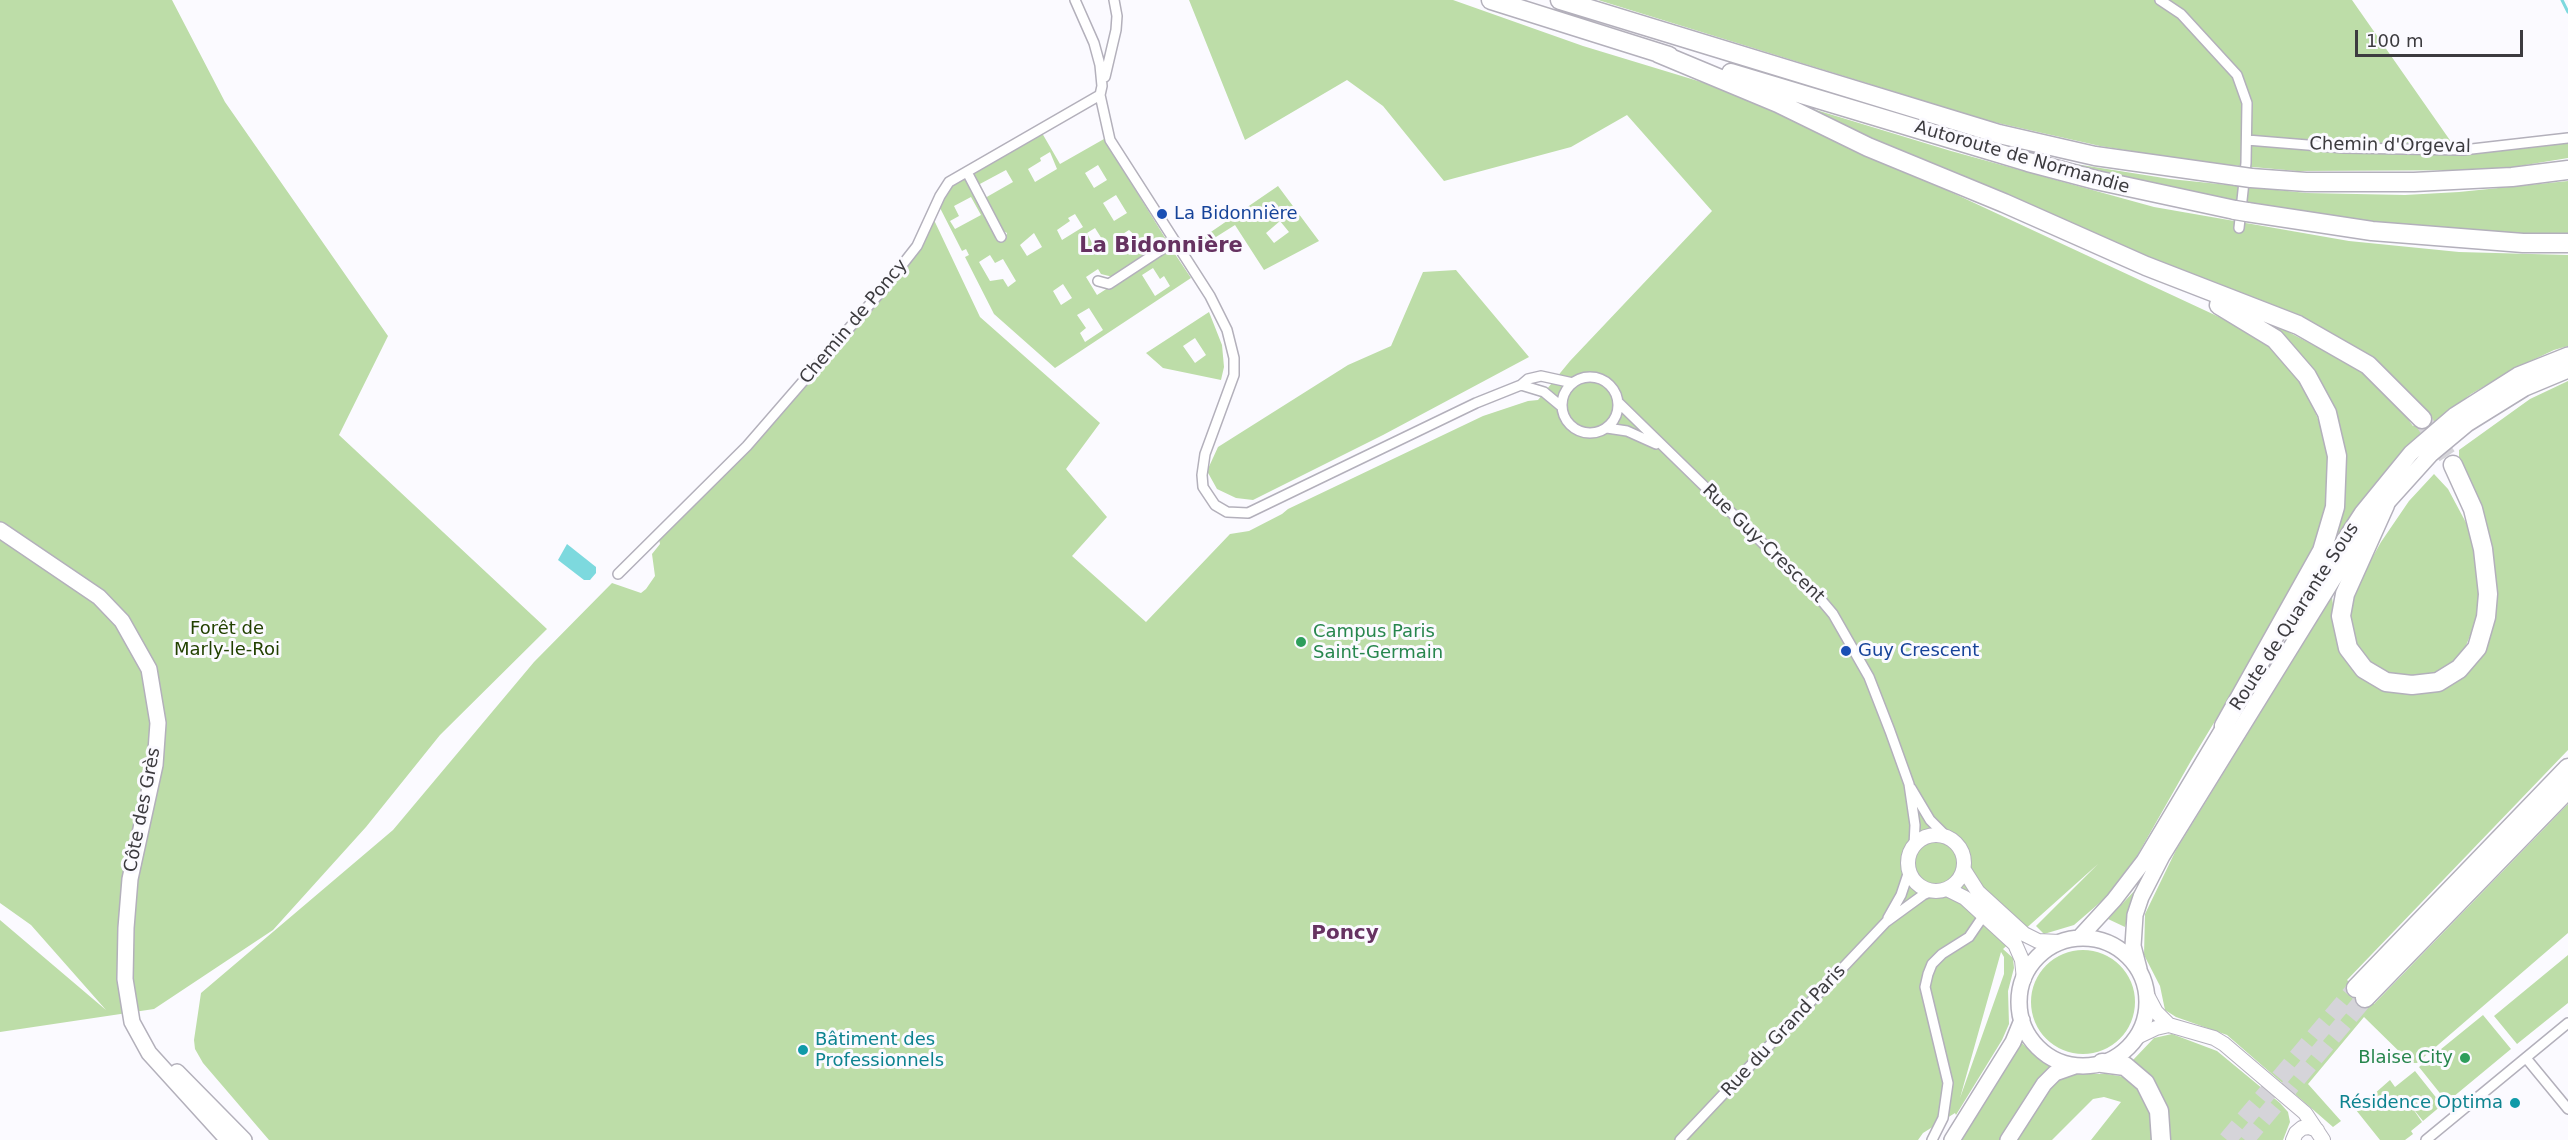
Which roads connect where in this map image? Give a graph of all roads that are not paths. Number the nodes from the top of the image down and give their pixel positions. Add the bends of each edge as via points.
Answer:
1 (1075, 0) edge
2 (1113, 0) edge
3 (1491, 0) edge
4 (1560, 0) edge
5 (2160, 0) edge
6 (1658, 52) junction
7 (1101, 90) junction
8 (2568, 138) edge
9 (2247, 140) junction
10 (2568, 170) edge
11 (967, 172) junction
12 (2240, 217) junction
13 (1001, 237) dead end
14 (1173, 242) junction
15 (2568, 243) edge
16 (2146, 266) junction
17 (1098, 281) dead end
18 (2568, 355) edge
19 (2568, 370) edge
20 (1573, 383) junction
21 (1521, 385) junction
22 (1618, 402) junction
23 (1562, 407) junction
24 (2422, 419) tunnel mouth
25 (1607, 428) junction
26 (1661, 446) junction
27 (2453, 465) tunnel mouth
28 (2385, 505) junction
29 (0, 530) edge
30 (618, 574) dead end
31 (2224, 726) junction
32 (2568, 768) edge
33 (1909, 784) junction
34 (2568, 789) edge
35 (1946, 836) junction
36 (1914, 846) junction
37 (1964, 870) junction
38 (1909, 871) junction
39 (1947, 889) junction
40 (1932, 891) junction
41 (1983, 915) junction
42 (1886, 921) junction
43 (2079, 938) junction
44 (2060, 942) junction
45 (2139, 969) junction
46 (125, 979) junction
47 (2024, 979) junction
48 (2147, 995) junction
49 (2022, 1020) junction
50 (2568, 1023) edge
51 (2169, 1025) junction
52 (2137, 1037) junction
53 (2526, 1058) junction
54 (2102, 1063) junction
55 (2075, 1066) junction
56 (2290, 1101) junction
57 (2568, 1109) edge
58 (2295, 1135) edge
59 (2320, 1135) edge
60 (228, 1140) edge
61 (244, 1140) edge
62 (1680, 1140) edge
63 (1932, 1140) edge
64 (1952, 1140) edge
65 (2008, 1140) edge
66 (2161, 1140) edge
67 (2426, 1140) edge

1 - 7 street via 1094,43
2 - 7 street via 1116,30
3 - 6 highway, Autoroute de Normandie
4 - 10 highway, Autoroute de Normandie via 2009,136 2095,156 2306,182 2414,182
5 - 9 street via 2181,14 2237,75 2247,103
6 - 12 highway, Autoroute de Normandie via 2028,162
6 - 16 highway
7 - 11 street, Chemin de Poncy
7 - 14 street via 1110,140
8 - 9 street, Chemin d'Orgeval via 2463,150 2344,148
9 - 12 street
11 - 13 street
11 - 30 street, Chemin de Poncy via 950,182 917,246 863,314 747,446
12 - 15 highway, Autoroute de Normandie via 2523,243
14 - 17 street via 1109,284
14 - 21 street, Rue Guy-Crescent via 1219,312 1234,358 1231,385 1205,454 1202,475 1203,487 1221,510 1248,513
16 - 24 highway via 2298,326 2368,365
16 - 31 highway via 2275,339 2307,376 2327,413 2337,456 2335,507 2322,551
18 - 31 main road, Route de Quarante Sous via 2518,375 2455,415 2411,453 2362,513
19 - 28 main road, Route de Quarante Sous via 2525,388 2467,424 2431,454
20 - 21 street, Rue Guy-Crescent via 1541,376
20 - 22 street, Rue Guy-Crescent via 1585,377 1599,378 1614,389
20 - 23 street via 1566,390
21 - 23 street, Rue Guy-Crescent via 1544,392
22 - 25 street via 1616,417
22 - 26 street, Rue Guy-Crescent
23 - 25 street, Rue Guy-Crescent via 1564,417 1576,430 1593,433
25 - 26 street, Rue Guy-Crescent via 1628,431
26 - 33 street, Rue Guy-Crescent via 1827,606 1869,677
27 - 28 highway via 2473,509 2488,594 2477,648 2458,669 2438,682 2386,682 2364,669 2348,648 2341,615 2345,594
28 - 45 main road, Route de Quarante Sous via 2326,590 2162,856 2135,915 2133,946
29 - 46 main road, Côte des Grès via 99,597 122,621 149,669 158,723 155,765 130,879
31 - 43 main road, Route de Quarante Sous via 2144,861
32 - 34 highway via 2360,993
33 - 35 street, Rue Guy-Crescent via 1930,820
33 - 36 street, Rue Guy-Crescent via 1916,825
35 - 36 street via 1931,835
35 - 37 street via 1960,848
36 - 38 street via 1908,858
37 - 39 street
37 - 44 street via 1978,892 2024,934 2038,941
38 - 40 street via 1920,886
38 - 42 street, Rue du Grand Paris
39 - 40 street
39 - 41 street
40 - 42 street, Rue du Grand Paris
41 - 47 street via 2015,944
41 - 63 street via 1970,937 1932,964 1925,987 1948,1083 1943,1118
42 - 62 street, Rue du Grand Paris
43 - 44 main road, Route de Quarante Sous
43 - 45 main road, Route de Quarante Sous via 2113,945
44 - 47 main road, Route de Quarante Sous via 2037,958
45 - 48 main road, Route de Quarante Sous
46 - 60 main road, Côte des Grès via 132,1022 149,1053
46 - 61 main road, Côte des Grès via 149,1042
47 - 49 main road, Route de Quarante Sous via 2019,1001
48 - 51 street
48 - 52 main road, Route de Quarante Sous via 2147,1012
49 - 55 main road, Route de Quarante Sous via 2029,1037 2042,1051
49 - 64 main road, Route de Quarante Sous via 2013,1042
50 - 53 street
51 - 52 street
51 - 56 street via 2224,1044
52 - 54 main road, Route de Quarante Sous via 2125,1050
53 - 57 street
53 - 67 street
54 - 55 main road, Route de Quarante Sous
54 - 66 highway via 2125,1066 2145,1083 2160,1111
55 - 65 main road, Route de Quarante Sous via 2055,1073 2044,1083
56 - 58 street via 2296,1115
56 - 59 street via 2305,1113
58 - 59 street via 2307,1127

